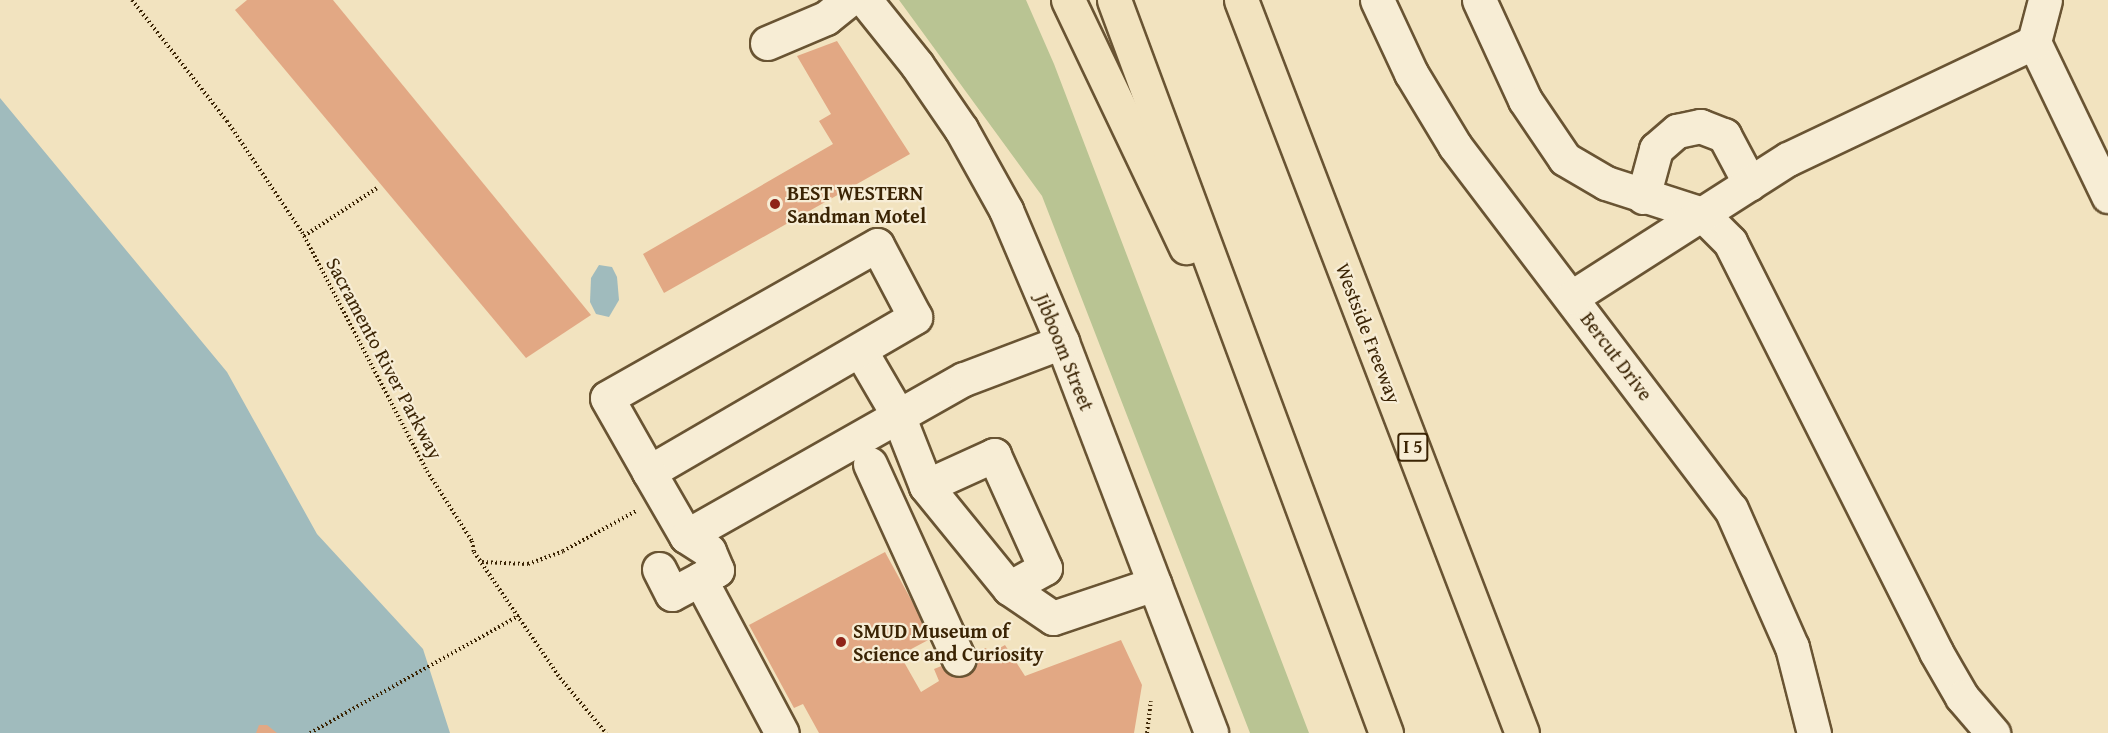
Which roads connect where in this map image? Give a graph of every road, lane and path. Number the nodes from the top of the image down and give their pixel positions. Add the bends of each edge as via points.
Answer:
1 (132, 0) edge
2 (848, 0) edge
3 (865, 0) edge
4 (1068, 0) edge
5 (1114, 0) edge
6 (1241, 0) edge
7 (1260, 0) edge
8 (1377, 0) edge
9 (1479, 0) edge
10 (2045, 0) edge
11 (2034, 42) junction
12 (767, 43) dead end
13 (1304, 160) junction
14 (1750, 183) junction
15 (377, 188) dead end
16 (2108, 196) edge
17 (1643, 197) junction
18 (1702, 214) junction
19 (304, 236) junction
20 (1572, 297) junction
21 (1062, 342) junction
22 (860, 350) junction
23 (898, 416) junction
24 (1282, 449) junction
25 (870, 464) dead end
26 (656, 484) junction
27 (926, 486) junction
28 (686, 536) junction
29 (481, 562) junction
30 (659, 569) dead end
31 (700, 579) junction
32 (1154, 584) junction
33 (1009, 588) junction
34 (520, 615) junction
35 (959, 659) dead end
36 (1150, 701) dead end
37 (310, 733) edge
38 (606, 733) edge
39 (782, 733) edge
40 (1147, 733) edge
41 (1211, 733) edge
42 (1386, 733) edge
43 (1522, 733) edge
44 (1814, 733) edge
45 (1993, 733) edge

1 - 19 path, Sacramento River Parkway via 227,121
2 - 12 street via 826,18
3 - 21 street, Jibboom Street via 961,129 1006,210
4 - 24 highway
5 - 24 highway
6 - 13 highway, Westside Freeway / I 5
7 - 13 highway
8 - 20 street, Bercut Drive via 1411,74 1455,146
9 - 17 street via 1525,100 1565,159 1606,183
10 - 11 street
11 - 14 street via 1788,159
11 - 16 street
13 - 43 highway, Westside Freeway / I 5
14 - 17 street via 1724,135 1700,126 1677,131 1656,149
14 - 18 street
15 - 19 path
17 - 18 street
18 - 20 street
18 - 45 street via 1730,242 1936,652 1962,697
19 - 29 path, Sacramento River Parkway via 427,471
20 - 44 street, Bercut Drive via 1731,509 1792,647
21 - 23 street via 964,379
21 - 32 street, Jibboom Street
22 - 23 street
22 - 26 street
22 - 26 street via 915,317 877,245 607,398
23 - 27 street
23 - 28 street
24 - 42 highway
25 - 35 street
26 - 28 street
26 - 29 path via 554,555 528,564
27 - 33 street
27 - 33 street via 994,454 1045,568
28 - 31 street via 709,551 717,570
29 - 34 path, Sacramento River Parkway
30 - 31 street via 672,594
31 - 39 street
32 - 33 street via 1053,618
32 - 41 street, Jibboom Street
34 - 37 path
34 - 38 path, Sacramento River Parkway via 560,678
36 - 40 path

